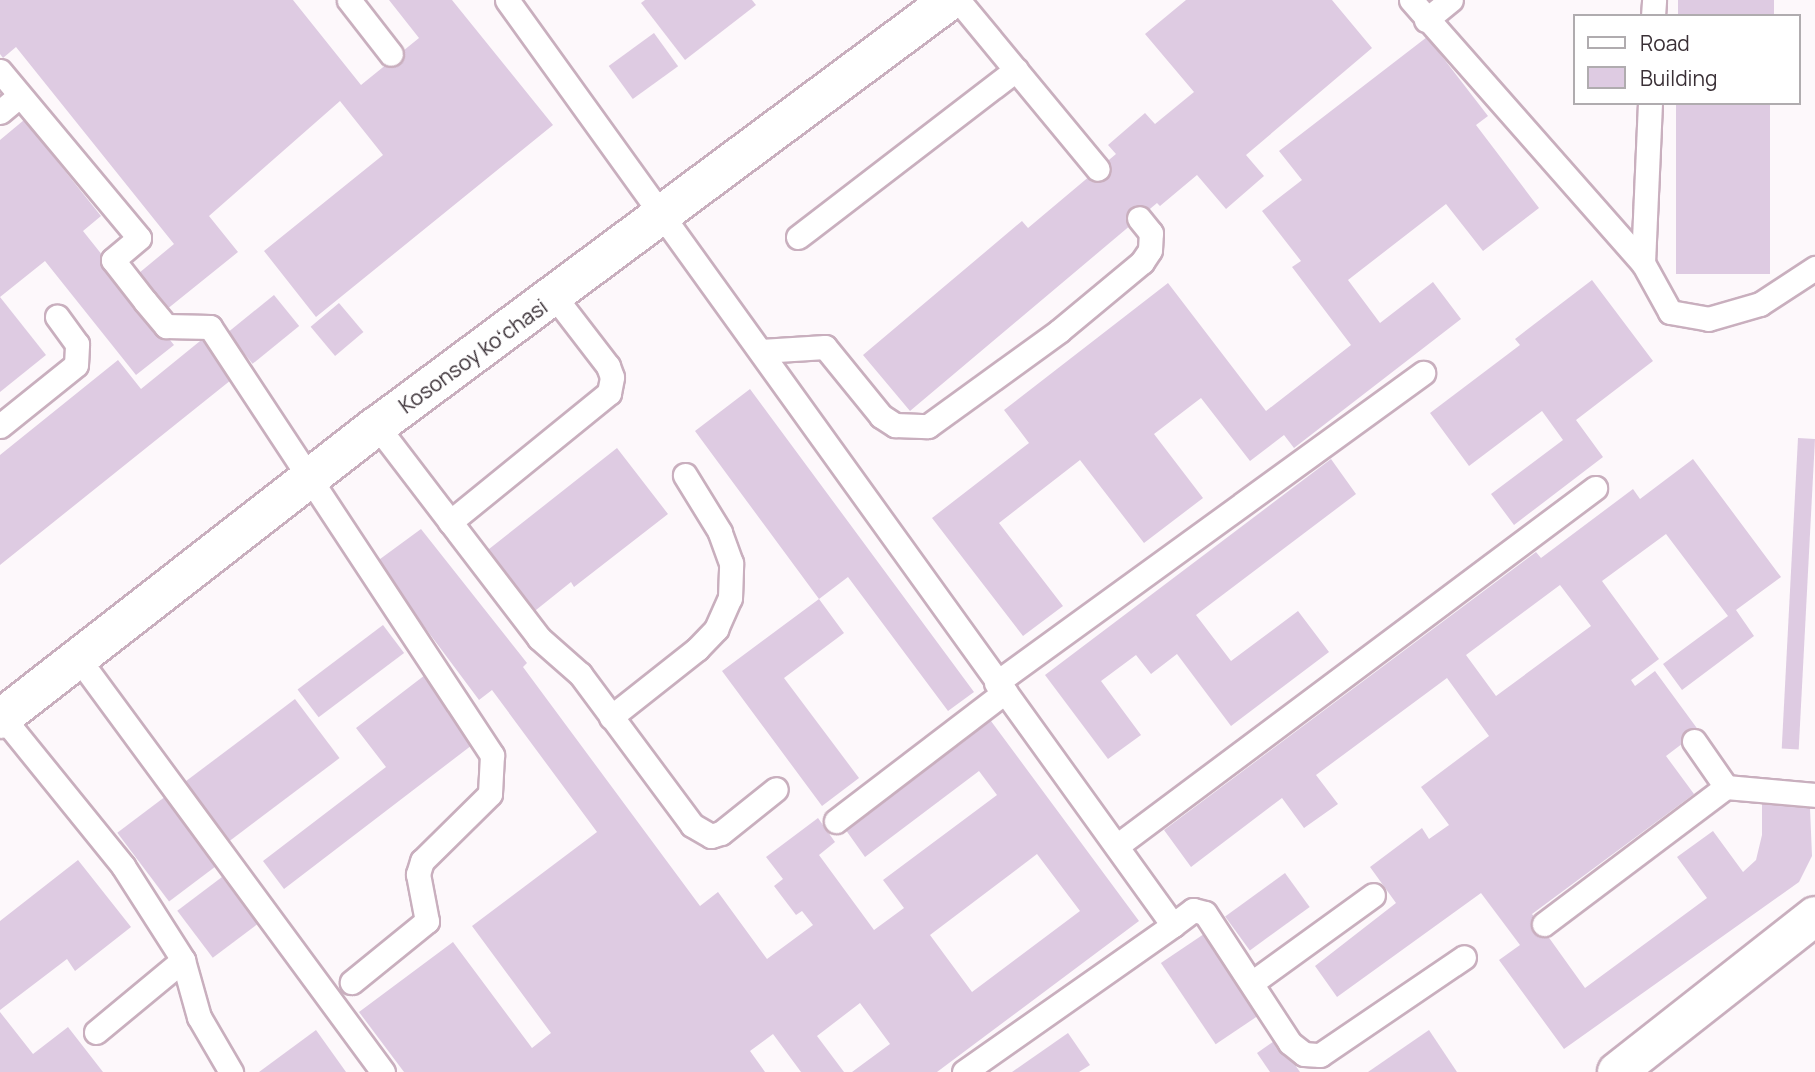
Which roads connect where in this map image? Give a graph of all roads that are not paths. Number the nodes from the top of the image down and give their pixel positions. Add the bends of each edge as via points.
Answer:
1 (349, 0) edge
2 (508, 0) edge
3 (950, 0) edge
4 (957, 0) edge
5 (1411, 0) edge
6 (1451, 0) edge
7 (1426, 20) junction
8 (391, 54) dead end
9 (1016, 70) junction
10 (0, 71) edge
11 (19, 96) junction
12 (1650, 105) edge
13 (0, 112) edge
14 (1098, 169) dead end
15 (664, 215) junction
16 (1139, 218) dead end
17 (798, 237) dead end
18 (1643, 263) junction
19 (1815, 268) edge
20 (554, 296) junction
21 (57, 316) dead end
22 (761, 351) junction
23 (1423, 373) dead end
24 (0, 426) edge
25 (377, 426) junction
26 (685, 475) dead end
27 (308, 478) junction
28 (1595, 488) dead end
29 (450, 522) junction
30 (78, 658) junction
31 (1000, 687) junction
32 (1, 717) edge
33 (611, 717) junction
34 (1694, 741) dead end
35 (1726, 787) junction
36 (776, 789) dead end
37 (1815, 795) edge
38 (836, 821) dead end
39 (1118, 845) junction
40 (1373, 895) dead end
41 (1815, 916) edge
42 (1544, 924) dead end
43 (1173, 925) junction
44 (1464, 957) dead end
45 (183, 960) junction
46 (352, 982) dead end
47 (1253, 982) junction
48 (96, 1032) dead end
49 (231, 1072) edge
50 (383, 1072) edge
51 (964, 1072) edge
52 (1617, 1072) edge

1 - 8 lane
2 - 15 lane
3 - 15 main road, Kosonsoy koʻchasi
4 - 9 lane
5 - 7 lane
6 - 7 lane
7 - 18 lane
9 - 14 lane
9 - 17 lane
10 - 11 lane
11 - 13 lane
11 - 27 lane via 139,238 113,260 166,326 209,327
12 - 18 lane
15 - 20 main road, Kosonsoy koʻchasi
15 - 22 lane
16 - 22 lane via 1151,233 1150,250 1142,262 1059,331 928,426 895,425 881,416 825,347
18 - 19 lane via 1670,312 1708,319 1760,304
20 - 25 main road, Kosonsoy koʻchasi
20 - 29 lane via 608,366 612,377 608,393
21 - 24 lane via 77,344 76,365
22 - 31 lane
23 - 31 lane
25 - 27 main road, Kosonsoy koʻchasi
25 - 29 lane
26 - 33 lane via 720,532 731,563 730,598 716,629 697,649
27 - 30 main road, Kosonsoy koʻchasi
27 - 46 lane via 492,755 494,774 490,794 422,861 418,874 428,910 421,930
28 - 39 lane
29 - 33 lane via 539,638 580,674
30 - 32 main road, Kosonsoy koʻchasi
30 - 50 lane
31 - 38 lane
31 - 39 lane
32 - 45 lane via 122,866
33 - 36 lane via 702,832 721,833
34 - 35 lane
35 - 37 lane
35 - 42 lane
39 - 43 lane
40 - 47 lane
41 - 52 main road
43 - 47 lane via 1193,910 1205,913
43 - 51 lane
44 - 47 lane via 1320,1055 1304,1054 1290,1043
45 - 48 lane
45 - 49 lane via 199,1017

